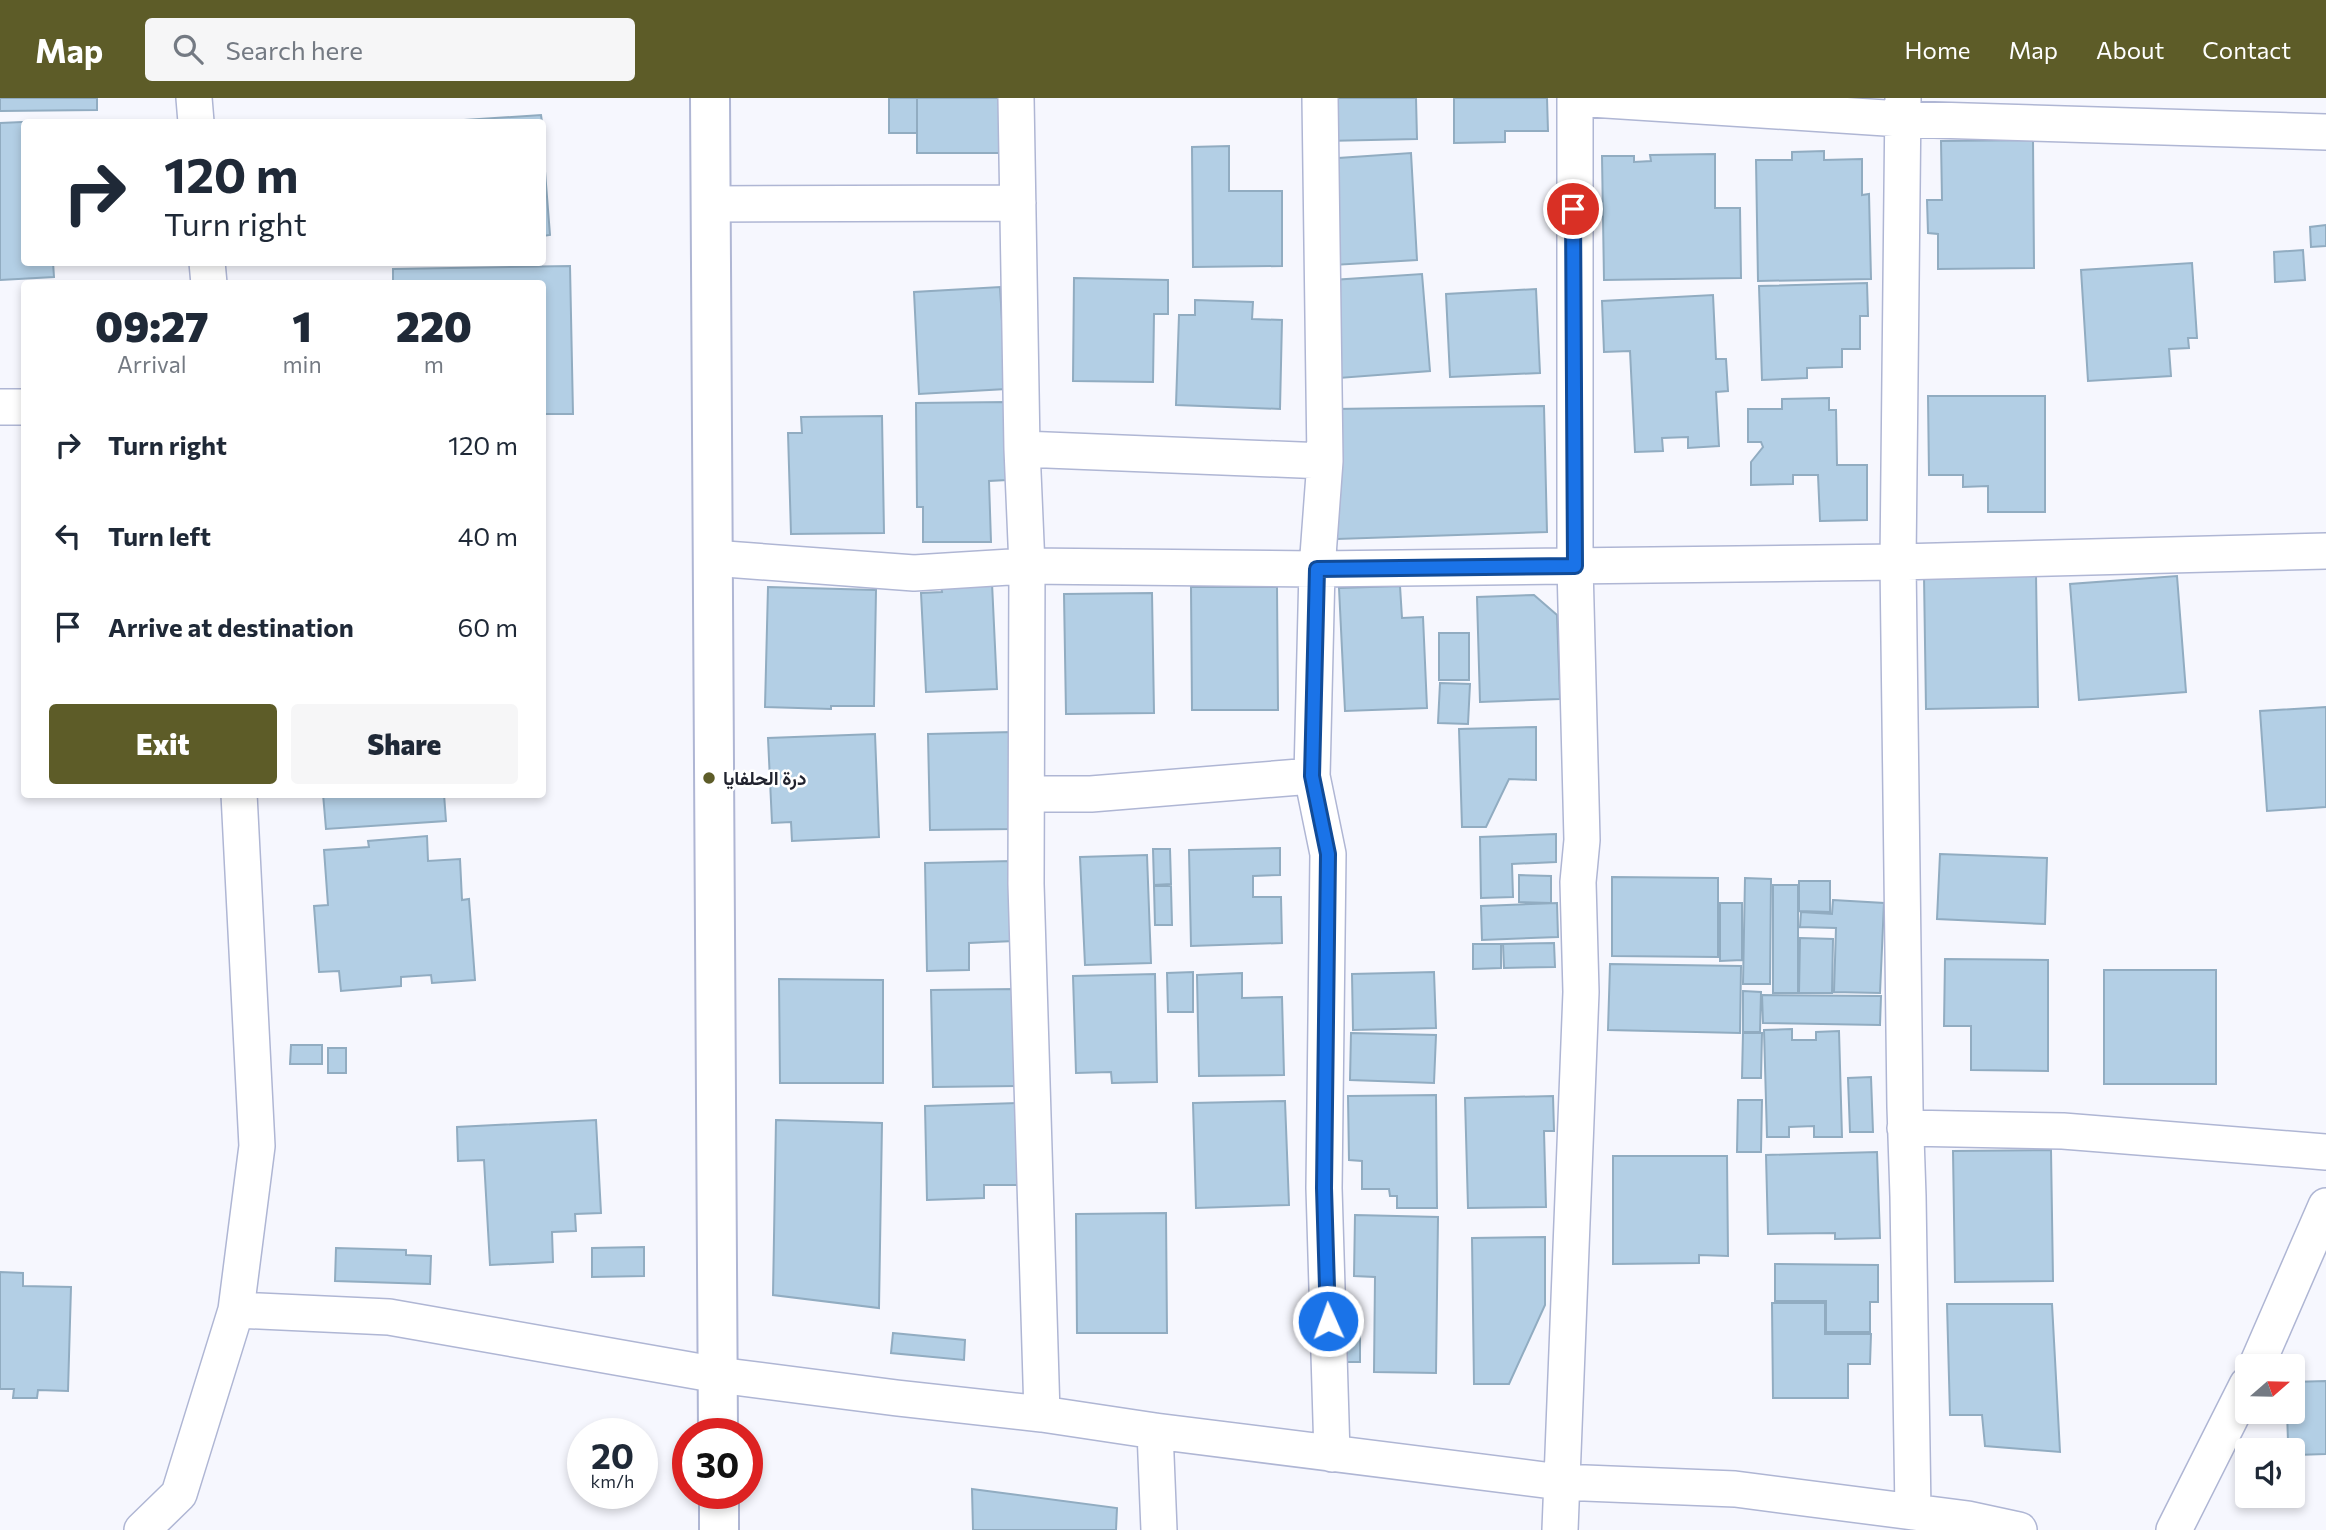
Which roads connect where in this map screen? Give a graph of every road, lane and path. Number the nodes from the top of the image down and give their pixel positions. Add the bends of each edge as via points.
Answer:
1 (194, 98) edge
2 (710, 98) edge
3 (1016, 98) edge
4 (1320, 98) edge
5 (1575, 98) edge
6 (1902, 109) edge
7 (2231, 113) edge
8 (196, 119) edge
9 (2326, 132) edge
10 (1018, 203) junction
11 (710, 204) junction
12 (0, 407) edge
13 (21, 407) edge
14 (1022, 449) junction
15 (1325, 461) junction
16 (2326, 551) edge
17 (712, 558) junction
18 (1898, 562) junction
19 (1027, 566) junction
20 (1575, 566) junction
21 (1317, 569) junction
22 (1312, 776) junction
23 (1027, 794) junction
24 (239, 798) edge
25 (1905, 1128) junction
26 (2326, 1152) edge
27 (2326, 1206) edge
28 (236, 1310) junction
29 (2262, 1354) edge
30 (718, 1375) junction
31 (2235, 1409) edge
32 (1042, 1414) junction
33 (718, 1418) edge
34 (1155, 1431) junction
35 (1332, 1454) junction
36 (1560, 1482) junction
37 (719, 1509) edge
38 (1913, 1512) junction
39 (1968, 1525) edge
40 (142, 1530) edge
41 (719, 1530) edge
42 (1158, 1530) edge
43 (1560, 1530) edge
44 (2019, 1530) edge
45 (2174, 1530) edge

1 - 8 street
2 - 11 street
3 - 10 street
4 - 15 street
5 - 6 street
5 - 20 street
6 - 7 street
6 - 18 street
7 - 9 street
10 - 11 street
10 - 14 street
11 - 17 street
12 - 13 street
14 - 15 street
14 - 19 street
15 - 21 street
16 - 18 street
17 - 19 street via 914,573
17 - 30 street
18 - 20 street
18 - 25 street
19 - 21 street
19 - 23 street
20 - 21 street
20 - 36 street via 1581,992
21 - 22 street
22 - 23 street via 1091,794
22 - 35 street via 1328,854 1324,1188
23 - 32 street
24 - 28 street via 257,1146
25 - 26 street via 2063,1130
25 - 38 street
27 - 29 street
28 - 30 street via 389,1317
28 - 40 street via 179,1494
30 - 32 street
30 - 33 street
31 - 45 street
32 - 34 street
34 - 35 street
34 - 42 street
35 - 36 street
36 - 38 street via 1735,1489
36 - 43 street
37 - 41 street
38 - 39 street
39 - 44 street

